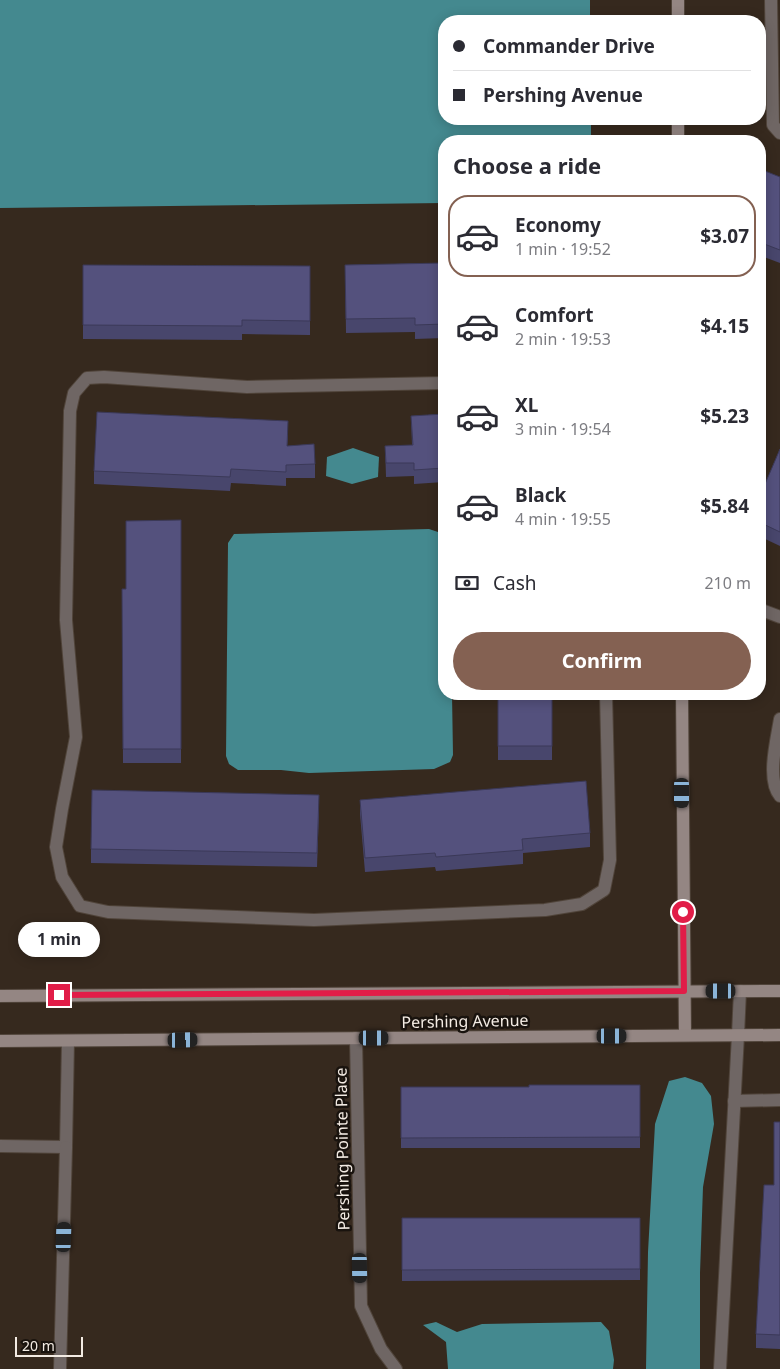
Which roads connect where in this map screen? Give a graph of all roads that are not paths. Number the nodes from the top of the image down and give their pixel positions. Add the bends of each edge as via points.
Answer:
1 (678, 0) edge
2 (771, 0) edge
3 (678, 15) edge
4 (780, 133) edge
5 (438, 383) edge
6 (766, 612) edge
7 (780, 617) edge
8 (606, 700) edge
9 (682, 700) edge
10 (780, 719) edge
11 (780, 796) edge
12 (684, 991) junction
13 (740, 991) junction
14 (780, 991) edge
15 (0, 996) edge
16 (685, 1035) junction
17 (738, 1035) junction
18 (780, 1035) edge
19 (356, 1038) junction
20 (0, 1041) edge
21 (68, 1041) junction
22 (780, 1100) edge
23 (734, 1101) junction
24 (0, 1146) edge
25 (66, 1147) junction
26 (60, 1369) edge
27 (396, 1369) edge
28 (720, 1369) edge

1 - 3 street
2 - 4 street via 773,125
5 - 8 street via 247,387 104,377 87,378 74,393 70,411 66,620 76,737 56,848 62,877 80,906 108,912 314,920 545,910 582,904 604,890 610,860
6 - 7 street
9 - 12 street
10 - 11 street via 772,770
12 - 13 street, Pershing Avenue
12 - 15 street, Pershing Avenue
12 - 16 street
13 - 14 street, Pershing Avenue
13 - 17 street
16 - 17 street, Pershing Avenue
16 - 19 street, Pershing Avenue
17 - 18 street, Pershing Avenue
17 - 23 street
19 - 21 street, Pershing Avenue
19 - 27 street, Pershing Pointe Place via 361,1306 382,1349
20 - 21 street, Pershing Avenue
21 - 25 street
22 - 23 street
23 - 28 street
24 - 25 street
25 - 26 street

